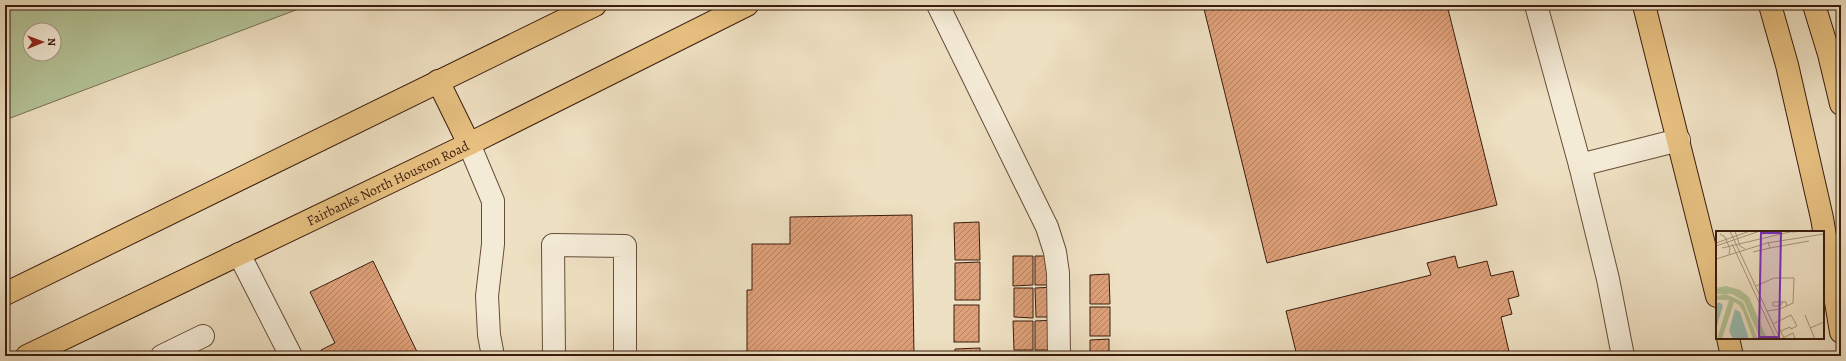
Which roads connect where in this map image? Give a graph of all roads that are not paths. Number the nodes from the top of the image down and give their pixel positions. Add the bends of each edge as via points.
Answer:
1 (595, 5) edge
2 (747, 5) edge
3 (938, 5) edge
4 (1536, 5) edge
5 (1644, 5) edge
6 (1770, 5) edge
7 (1814, 5) edge
8 (438, 81) junction
9 (1841, 104) edge
10 (1678, 140) junction
11 (469, 144) junction
12 (1580, 165) junction
13 (239, 254) junction
14 (1716, 292) edge
15 (5, 294) edge
16 (1841, 332) edge
17 (203, 336) dead end
18 (1728, 339) edge
19 (27, 356) edge
20 (162, 356) edge
21 (291, 356) edge
22 (493, 356) edge
23 (554, 356) edge
24 (625, 356) edge
25 (1059, 356) edge
26 (1623, 356) edge
27 (1732, 356) edge

1 - 8 main road
2 - 11 main road, Fairbanks North Houston Road
3 - 25 lane via 1047,227 1058,273
4 - 12 lane
5 - 10 main road
6 - 16 main road via 1787,64 1822,218
7 - 9 main road
8 - 11 main road
8 - 15 main road
10 - 12 lane
10 - 14 main road
11 - 13 main road, Fairbanks North Houston Road
11 - 22 lane via 494,201 493,244 487,296
12 - 26 lane via 1608,279
13 - 19 main road, Fairbanks North Houston Road
13 - 21 lane
17 - 20 lane
18 - 27 main road
23 - 24 lane via 552,246 625,246

